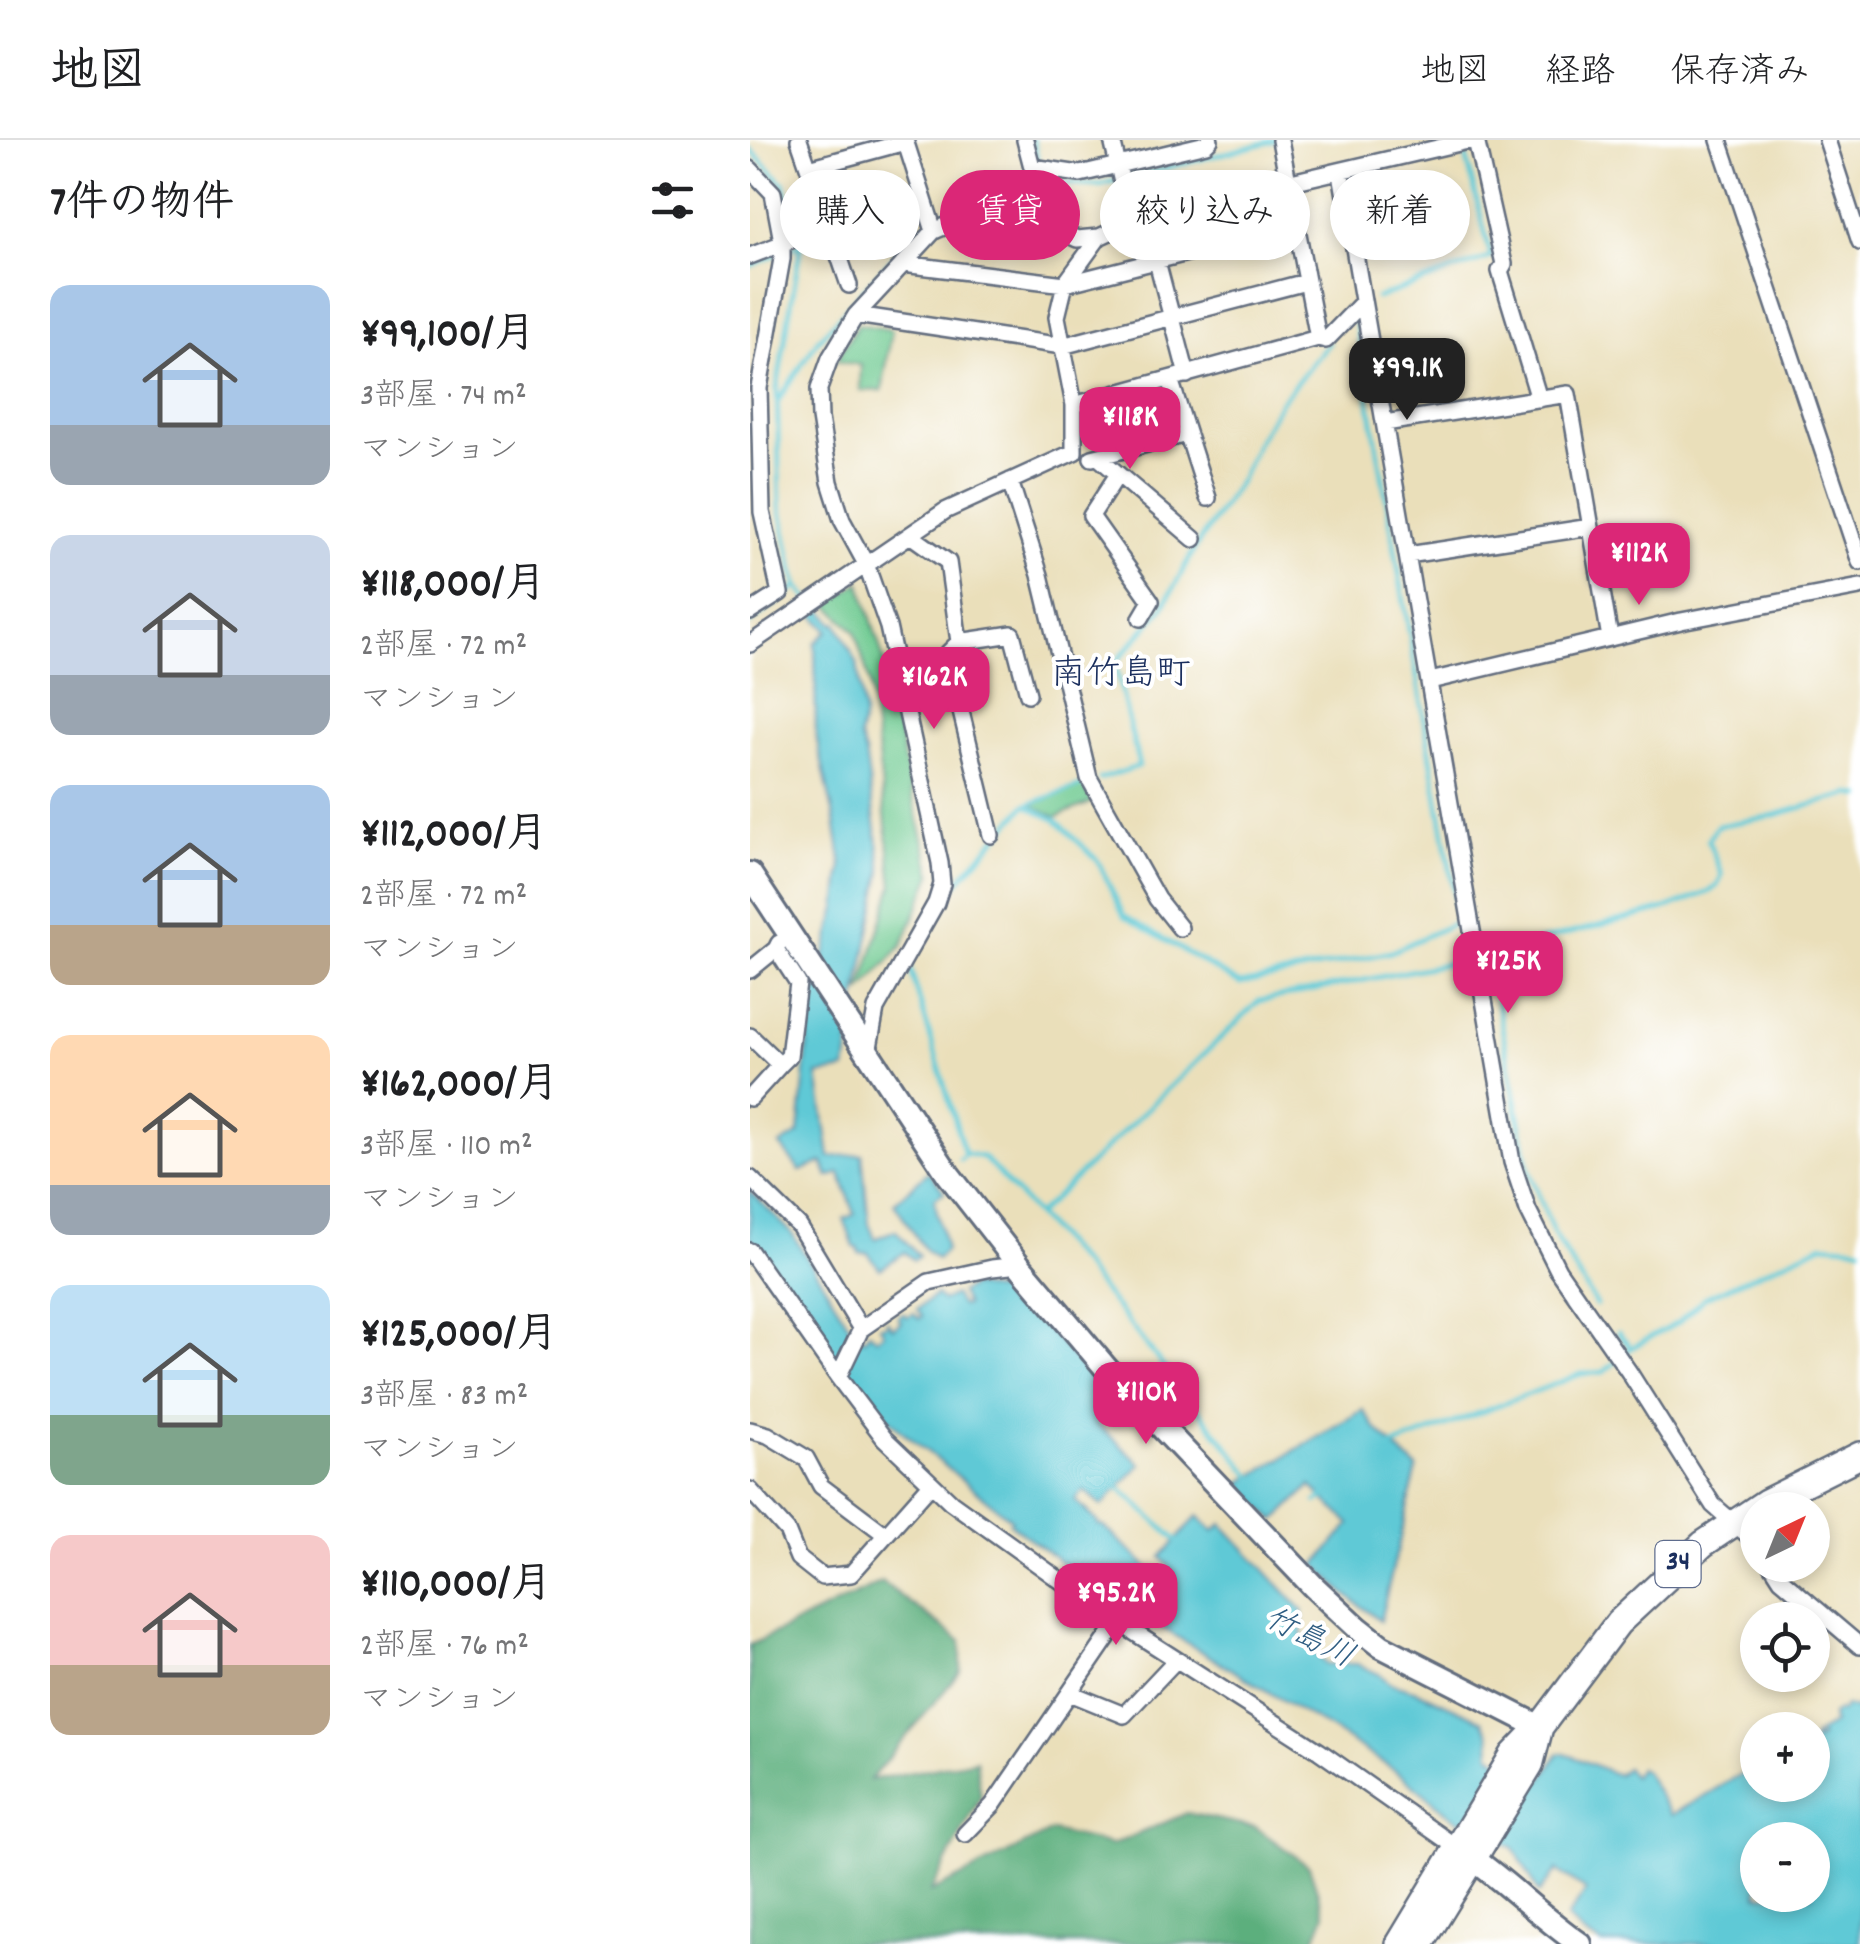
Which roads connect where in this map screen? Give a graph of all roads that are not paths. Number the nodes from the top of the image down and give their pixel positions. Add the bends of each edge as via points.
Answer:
1 (800, 140) edge
2 (1025, 140) edge
3 (1112, 140) edge
4 (1210, 140) edge
5 (1474, 140) edge
6 (1719, 140) edge
7 (1827, 140) edge
8 (905, 141) edge
9 (1281, 145) edge
10 (1119, 167) junction
11 (809, 168) joint
12 (750, 169) edge
13 (1120, 170) edge
14 (1286, 170) edge
15 (1353, 170) edge
16 (922, 200) joint
17 (780, 211) edge
18 (934, 231) junction
19 (1099, 238) joint
20 (1860, 242) edge
21 (780, 243) edge
22 (750, 256) edge
23 (782, 260) edge
24 (841, 260) edge
25 (1156, 260) joint
26 (1301, 260) edge
27 (1357, 260) edge
28 (904, 264) junction
29 (1306, 282) junction
30 (1065, 284) junction
31 (849, 285) dead end
32 (1364, 302) junction
33 (856, 316) junction
34 (1172, 318) junction
35 (1318, 338) junction
36 (1062, 346) junction
37 (1187, 375) junction
38 (1170, 379) junction
39 (1539, 399) junction
40 (1074, 405) junction
41 (1385, 424) junction
42 (1187, 434) junction
43 (1074, 452) junction
44 (1098, 457) junction
45 (755, 462) edge
46 (1118, 474) junction
47 (1010, 481) junction
48 (1208, 498) dead end
49 (1591, 527) junction
50 (910, 534) junction
51 (1194, 539) dead end
52 (1408, 555) junction
53 (1860, 562) edge
54 (860, 567) junction
55 (1860, 588) edge
56 (750, 612) edge
57 (1141, 618) dead end
58 (1610, 638) junction
59 (958, 642) junction
60 (750, 644) edge
61 (1430, 682) junction
62 (1028, 694) dead end
63 (991, 834) dead end
64 (750, 874) edge
65 (1180, 928) dead end
66 (784, 941) junction
67 (750, 970) edge
68 (750, 1036) edge
69 (865, 1050) junction
70 (780, 1065) junction
71 (750, 1098) edge
72 (750, 1178) edge
73 (750, 1250) edge
74 (1019, 1266) junction
75 (859, 1331) junction
76 (840, 1374) junction
77 (750, 1430) edge
78 (1860, 1456) edge
79 (930, 1484) junction
80 (750, 1490) edge
81 (1734, 1522) junction
82 (1740, 1528) edge
83 (886, 1534) junction
84 (1786, 1582) edge
85 (1118, 1622) junction
86 (1860, 1646) edge
87 (1176, 1660) junction
88 (1070, 1692) junction
89 (1540, 1726) junction
90 (965, 1834) dead end
91 (1471, 1846) junction
92 (1399, 1944) edge
93 (1421, 1944) edge
94 (1580, 1944) edge

1 - 11 street
2 - 10 street via 1032,167 1080,174
3 - 10 street
4 - 10 street
5 - 15 street
5 - 39 street via 1504,264 1500,271
6 - 53 street
7 - 20 street
8 - 11 street
8 - 16 street
9 - 14 street
10 - 13 street
12 - 17 street
16 - 18 street
18 - 19 street via 967,216
18 - 28 street
19 - 30 street
21 - 22 street
23 - 45 street via 759,388
24 - 31 street
25 - 30 street
25 - 34 street
26 - 29 street
27 - 32 street
28 - 30 street
28 - 33 street
29 - 34 street
29 - 35 street
30 - 36 street via 1056,317
32 - 35 street via 1326,340
32 - 41 street
33 - 36 street
33 - 54 street via 819,389 836,502
34 - 36 street
34 - 37 street
35 - 37 street
36 - 40 street
37 - 38 street
38 - 40 street
38 - 42 street
39 - 41 street
39 - 49 street via 1568,394
40 - 43 street
41 - 52 street
42 - 44 street
42 - 48 street
43 - 44 street
43 - 47 street
44 - 46 street
45 - 56 street via 780,592
46 - 51 street
46 - 57 street via 1090,516 1151,601
47 - 50 street
47 - 65 street via 1088,778
49 - 52 street
49 - 58 street
50 - 54 street
50 - 59 street via 948,562
52 - 61 street
54 - 60 street
54 - 69 street via 888,627 942,884 876,1009
55 - 58 street
58 - 61 street
59 - 62 street via 1012,634
59 - 63 street via 947,654
61 - 81 street via 1512,1162 1528,1210 1558,1270 1713,1505
64 - 66 street
66 - 67 street
66 - 69 street via 810,962
66 - 70 street via 798,983 789,1056
68 - 70 street
69 - 74 street
70 - 71 street
72 - 75 street via 799,1226
73 - 76 street
74 - 75 street via 929,1282
74 - 89 street via 1112,1374 1338,1610 1382,1646
75 - 76 street
76 - 79 street via 884,1438
77 - 83 street via 806,1458 821,1486
78 - 81 main road, 34
79 - 83 street
79 - 85 street
80 - 83 street via 787,1531 798,1558 822,1577 851,1574
81 - 82 street
81 - 89 main road, 34 via 1618,1622
84 - 86 street
85 - 87 street
85 - 88 street
87 - 88 street via 1124,1715
87 - 91 street
88 - 90 street via 993,1805
89 - 91 main road, 34
91 - 92 main road, 34
91 - 93 main road, 34
91 - 94 street

